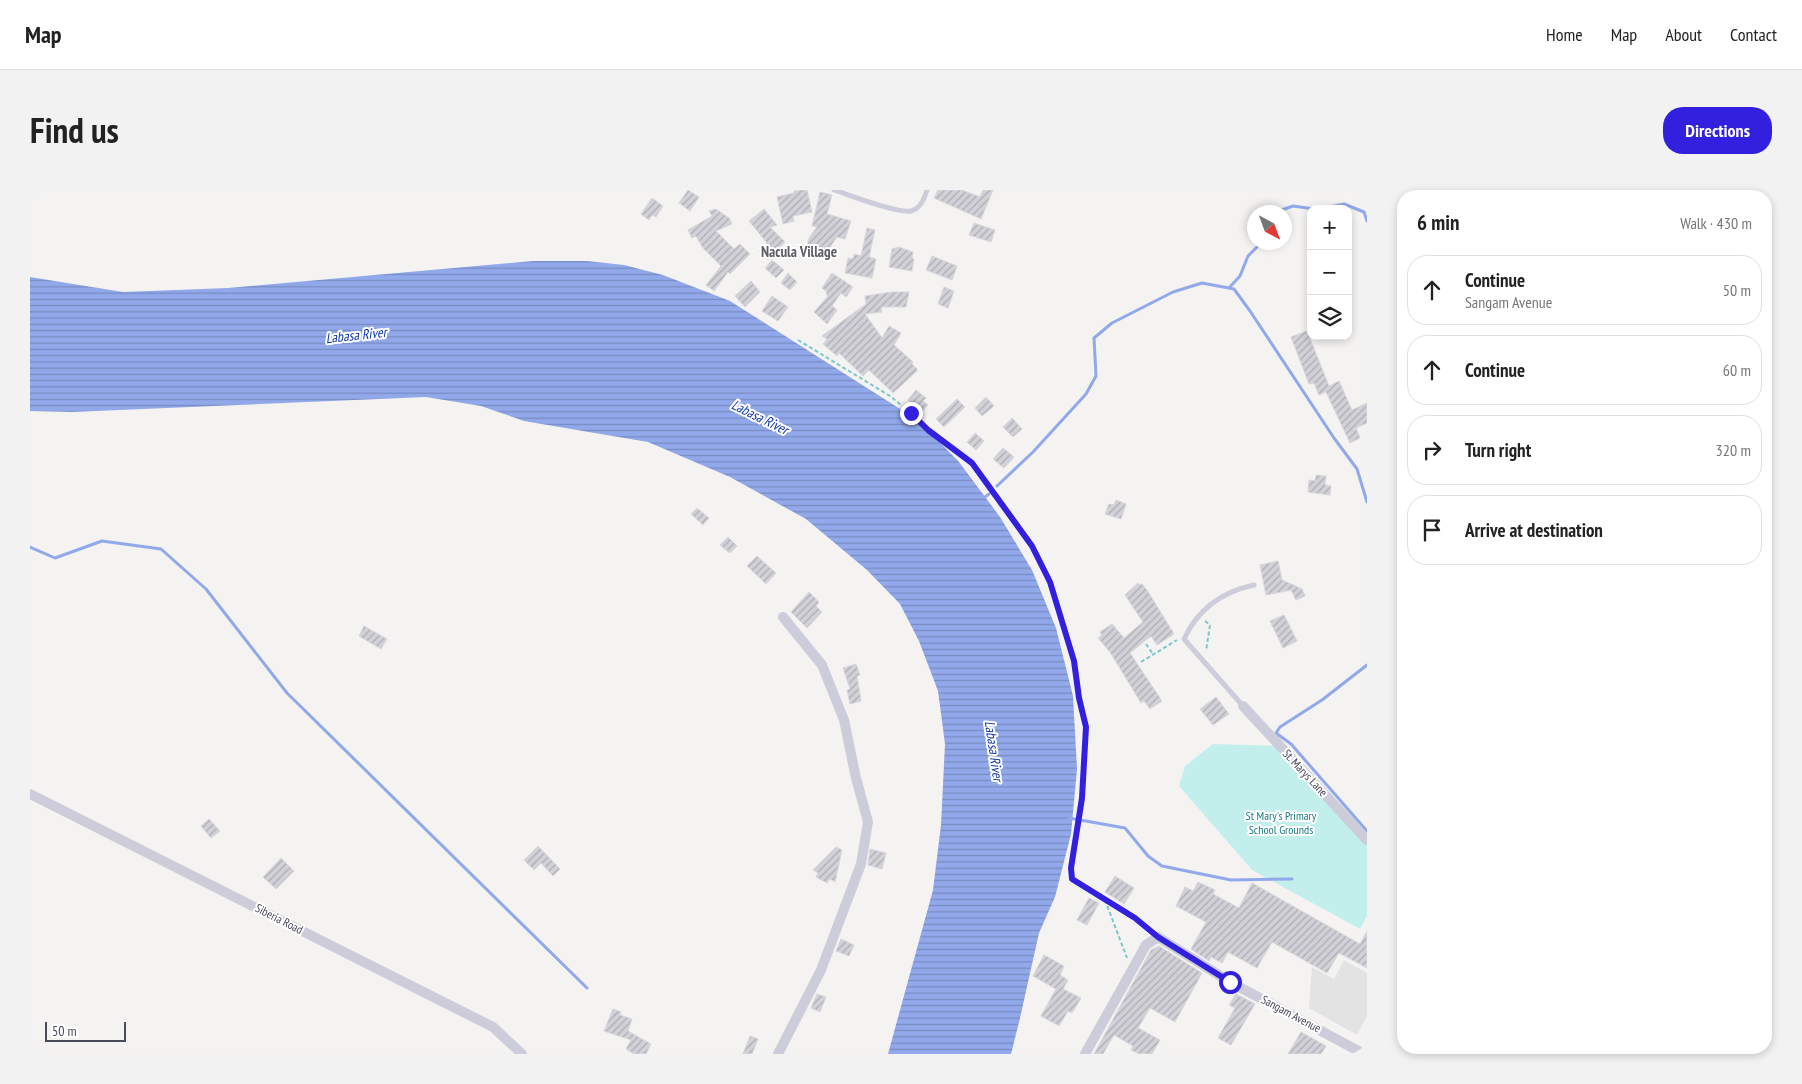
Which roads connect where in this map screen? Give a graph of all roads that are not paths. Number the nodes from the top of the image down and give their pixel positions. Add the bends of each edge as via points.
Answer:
1 (834, 190) edge
2 (927, 190) edge
3 (1254, 585) dead end
4 (783, 617) dead end
5 (1243, 706) joint
6 (30, 794) edge
7 (1367, 840) edge
8 (1365, 1053) edge
9 (522, 1054) edge
10 (778, 1054) edge
11 (1086, 1054) edge

1 - 2 lane via 910,211 924,200
3 - 5 lane via 1238,589 1209,605 1190,624 1184,639
4 - 10 street via 822,665 844,720 868,822 861,864 821,970
5 - 7 street, St. Marys Lane
6 - 9 street, Siberia Road via 493,1027
8 - 11 street, Sangam Avenue via 1230,982 1158,937 1146,944

